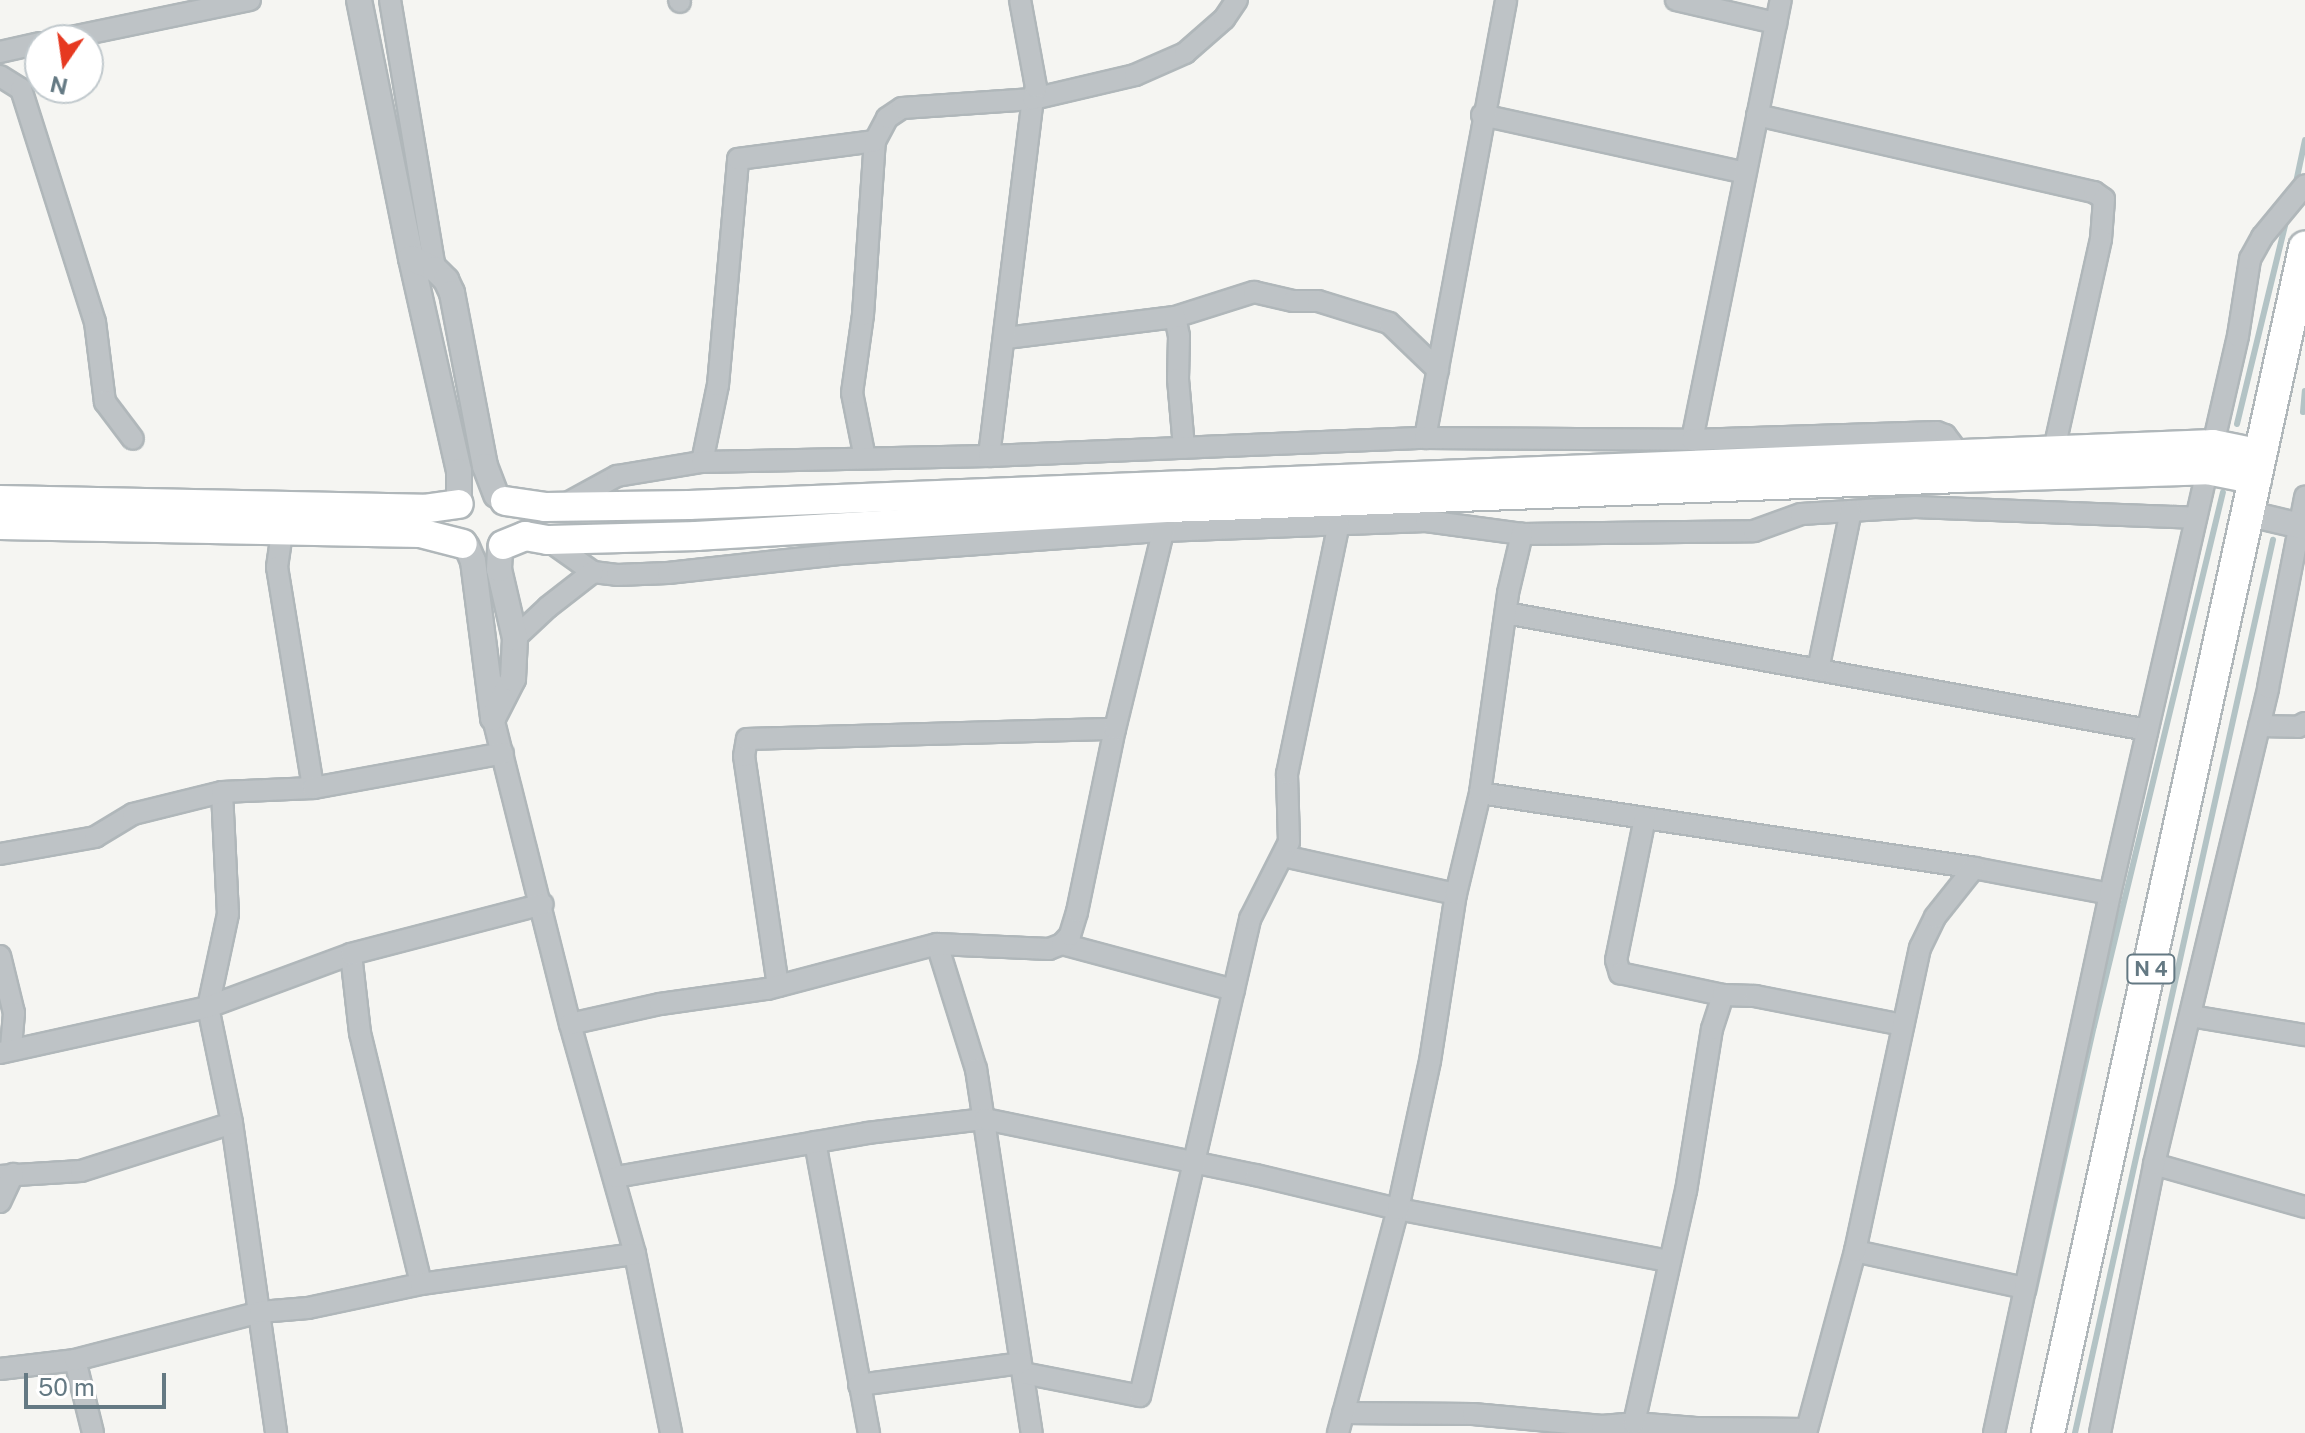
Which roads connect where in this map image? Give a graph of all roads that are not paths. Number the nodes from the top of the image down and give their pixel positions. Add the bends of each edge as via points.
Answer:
1 (250, 0) edge
2 (359, 0) edge
3 (390, 0) edge
4 (1020, 0) edge
5 (1237, 0) edge
6 (1506, 0) edge
7 (1676, 0) edge
8 (1781, 0) edge
9 (1776, 23) junction
10 (104, 30) edge
11 (24, 47) edge
12 (0, 52) edge
13 (0, 76) edge
14 (1033, 99) junction
15 (1482, 115) junction
16 (1757, 115) junction
17 (875, 141) junction
18 (1745, 173) junction
19 (2305, 185) edge
20 (2305, 248) edge
21 (411, 258) junction
22 (435, 269) junction
23 (1175, 317) junction
24 (1006, 338) junction
25 (1438, 370) junction
26 (1425, 438) junction
27 (133, 439) dead end
28 (1692, 440) junction
29 (1184, 448) junction
30 (2054, 449) junction
31 (989, 456) junction
32 (2210, 457) junction
33 (865, 458) junction
34 (702, 462) junction
35 (1959, 465) junction
36 (2259, 467) junction
37 (2305, 497) edge
38 (501, 498) junction
39 (0, 500) edge
40 (459, 504) junction
41 (689, 505) junction
42 (560, 507) junction
43 (1851, 511) junction
44 (2250, 514) junction
45 (2196, 518) junction
46 (284, 519) junction
47 (1166, 520) junction
48 (1339, 524) junction
49 (0, 525) edge
50 (2302, 527) edge
51 (1522, 534) junction
52 (697, 536) junction
53 (548, 540) junction
54 (465, 546) junction
55 (501, 546) junction
56 (593, 572) junction
57 (1506, 613) junction
58 (515, 638) junction
59 (1818, 670) junction
60 (493, 718) junction
61 (2305, 723) edge
62 (2259, 726) junction
63 (1115, 729) junction
64 (2147, 730) junction
65 (503, 753) junction
66 (313, 788) junction
67 (222, 792) junction
68 (1480, 793) junction
69 (1645, 818) junction
70 (0, 854) edge
71 (1283, 856) junction
72 (1974, 868) junction
73 (1456, 894) junction
74 (2110, 894) junction
75 (543, 904) junction
76 (937, 944) junction
77 (1062, 944) junction
78 (351, 954) junction
79 (0, 956) edge
80 (778, 986) junction
81 (1234, 990) junction
82 (1723, 995) junction
83 (208, 1007) junction
84 (2191, 1016) junction
85 (570, 1024) junction
86 (1903, 1025) junction
87 (2305, 1035) edge
88 (5, 1052) edge
89 (985, 1119) junction
90 (232, 1123) junction
91 (815, 1142) junction
92 (1194, 1163) junction
93 (2154, 1164) junction
94 (7, 1175) edge
95 (616, 1177) junction
96 (0, 1202) edge
97 (2305, 1207) edge
98 (1398, 1209) junction
99 (1855, 1251) junction
100 (635, 1254) junction
101 (1668, 1261) junction
102 (421, 1284) junction
103 (2025, 1288) junction
104 (260, 1312) junction
105 (75, 1360) junction
106 (0, 1367) edge
107 (1022, 1368) junction
108 (859, 1385) junction
109 (1340, 1423) edge
110 (1634, 1423) junction
111 (1806, 1431) edge
112 (93, 1433) edge
113 (276, 1433) edge
114 (671, 1433) edge
115 (869, 1433) edge
116 (1032, 1433) edge
117 (1994, 1433) edge
118 (2048, 1433) edge
119 (2100, 1433) edge

1 - 10 street
2 - 21 street
3 - 22 street
4 - 14 street via 1036,87
5 - 14 street via 1224,19 1185,53 1135,75
6 - 15 street
7 - 9 street
8 - 9 street
9 - 16 street
11 - 12 street
13 - 27 street via 21,89 95,322 105,402
14 - 17 street via 902,108 887,118
14 - 24 street
15 - 18 street
15 - 25 street
16 - 18 street
16 - 30 street via 2094,192 2104,199 2101,239
17 - 33 street via 852,393
17 - 34 street via 738,159 718,385
18 - 28 street
19 - 32 street via 2250,259
20 - 36 highway, N 4
21 - 22 street
21 - 40 street via 459,471
22 - 38 street via 452,293 485,466
23 - 24 street
23 - 25 street via 1254,292 1318,301 1389,323
23 - 29 street
24 - 31 street
25 - 26 street
26 - 28 street
26 - 29 street
28 - 35 street via 1937,432 1945,435
29 - 31 street
30 - 32 main road
30 - 35 main road
31 - 33 street
32 - 35 main road
32 - 36 main road
32 - 45 street
33 - 34 street
34 - 42 street via 617,476
35 - 41 main road
35 - 47 main road
36 - 44 highway, N 4
37 - 50 street
38 - 40 main road via 476,493
38 - 42 main road
38 - 55 main road via 513,520
39 - 46 main road
40 - 46 main road
40 - 54 main road via 453,523
41 - 42 main road
41 - 52 main road
43 - 45 street via 1915,507
43 - 51 street via 1801,514 1754,531
43 - 59 street
44 - 50 street
44 - 118 highway, N 4
45 - 64 street
46 - 49 main road
46 - 54 main road via 420,533
46 - 66 street via 277,567
47 - 48 street
47 - 52 main road
47 - 56 street via 668,573
47 - 63 street
48 - 51 street via 1426,521
48 - 71 street via 1287,774 1289,842
50 - 62 street
51 - 57 street
52 - 53 main road
53 - 55 main road via 525,536
53 - 56 street
54 - 55 main road via 485,552
54 - 60 street via 473,561
55 - 58 street via 499,569
56 - 58 street
57 - 59 street
57 - 68 street
58 - 60 street via 513,679
59 - 64 street
60 - 65 street
61 - 62 street
62 - 84 street
63 - 77 street via 1077,912
63 - 80 street via 747,739 744,756
64 - 74 street
65 - 66 street
65 - 75 street
66 - 67 street
67 - 70 street via 133,814 95,837
67 - 83 street via 228,914
68 - 69 street
68 - 73 street
69 - 72 street
69 - 82 street via 1616,960 1620,973
71 - 73 street
71 - 81 street via 1250,919
72 - 74 street
72 - 86 street via 1926,931
73 - 98 street via 1430,1061
74 - 103 street
75 - 78 street
75 - 85 street
76 - 77 street via 1049,949
76 - 80 street
76 - 89 street via 976,1069
77 - 81 street
78 - 83 street
78 - 102 street via 360,1033
79 - 88 street via 14,1013
80 - 85 street
81 - 92 street
82 - 86 street via 1755,996
82 - 101 street
83 - 88 street
83 - 90 street
84 - 87 street
84 - 93 street
85 - 95 street
86 - 99 street
89 - 91 street
89 - 92 street
89 - 107 street
90 - 94 street via 81,1171
90 - 104 street
91 - 95 street
91 - 108 street
92 - 98 street
92 - 107 street via 1140,1396
93 - 97 street
93 - 119 street
94 - 96 street
95 - 100 street
98 - 101 street
98 - 109 street
99 - 103 street
99 - 111 street
100 - 102 street
100 - 114 street
101 - 110 street
102 - 104 street via 308,1308
103 - 117 street
104 - 105 street
104 - 113 street
105 - 106 street
105 - 112 street
107 - 108 street
107 - 116 street
108 - 115 street
109 - 110 street via 1473,1414 1602,1426
110 - 111 street

